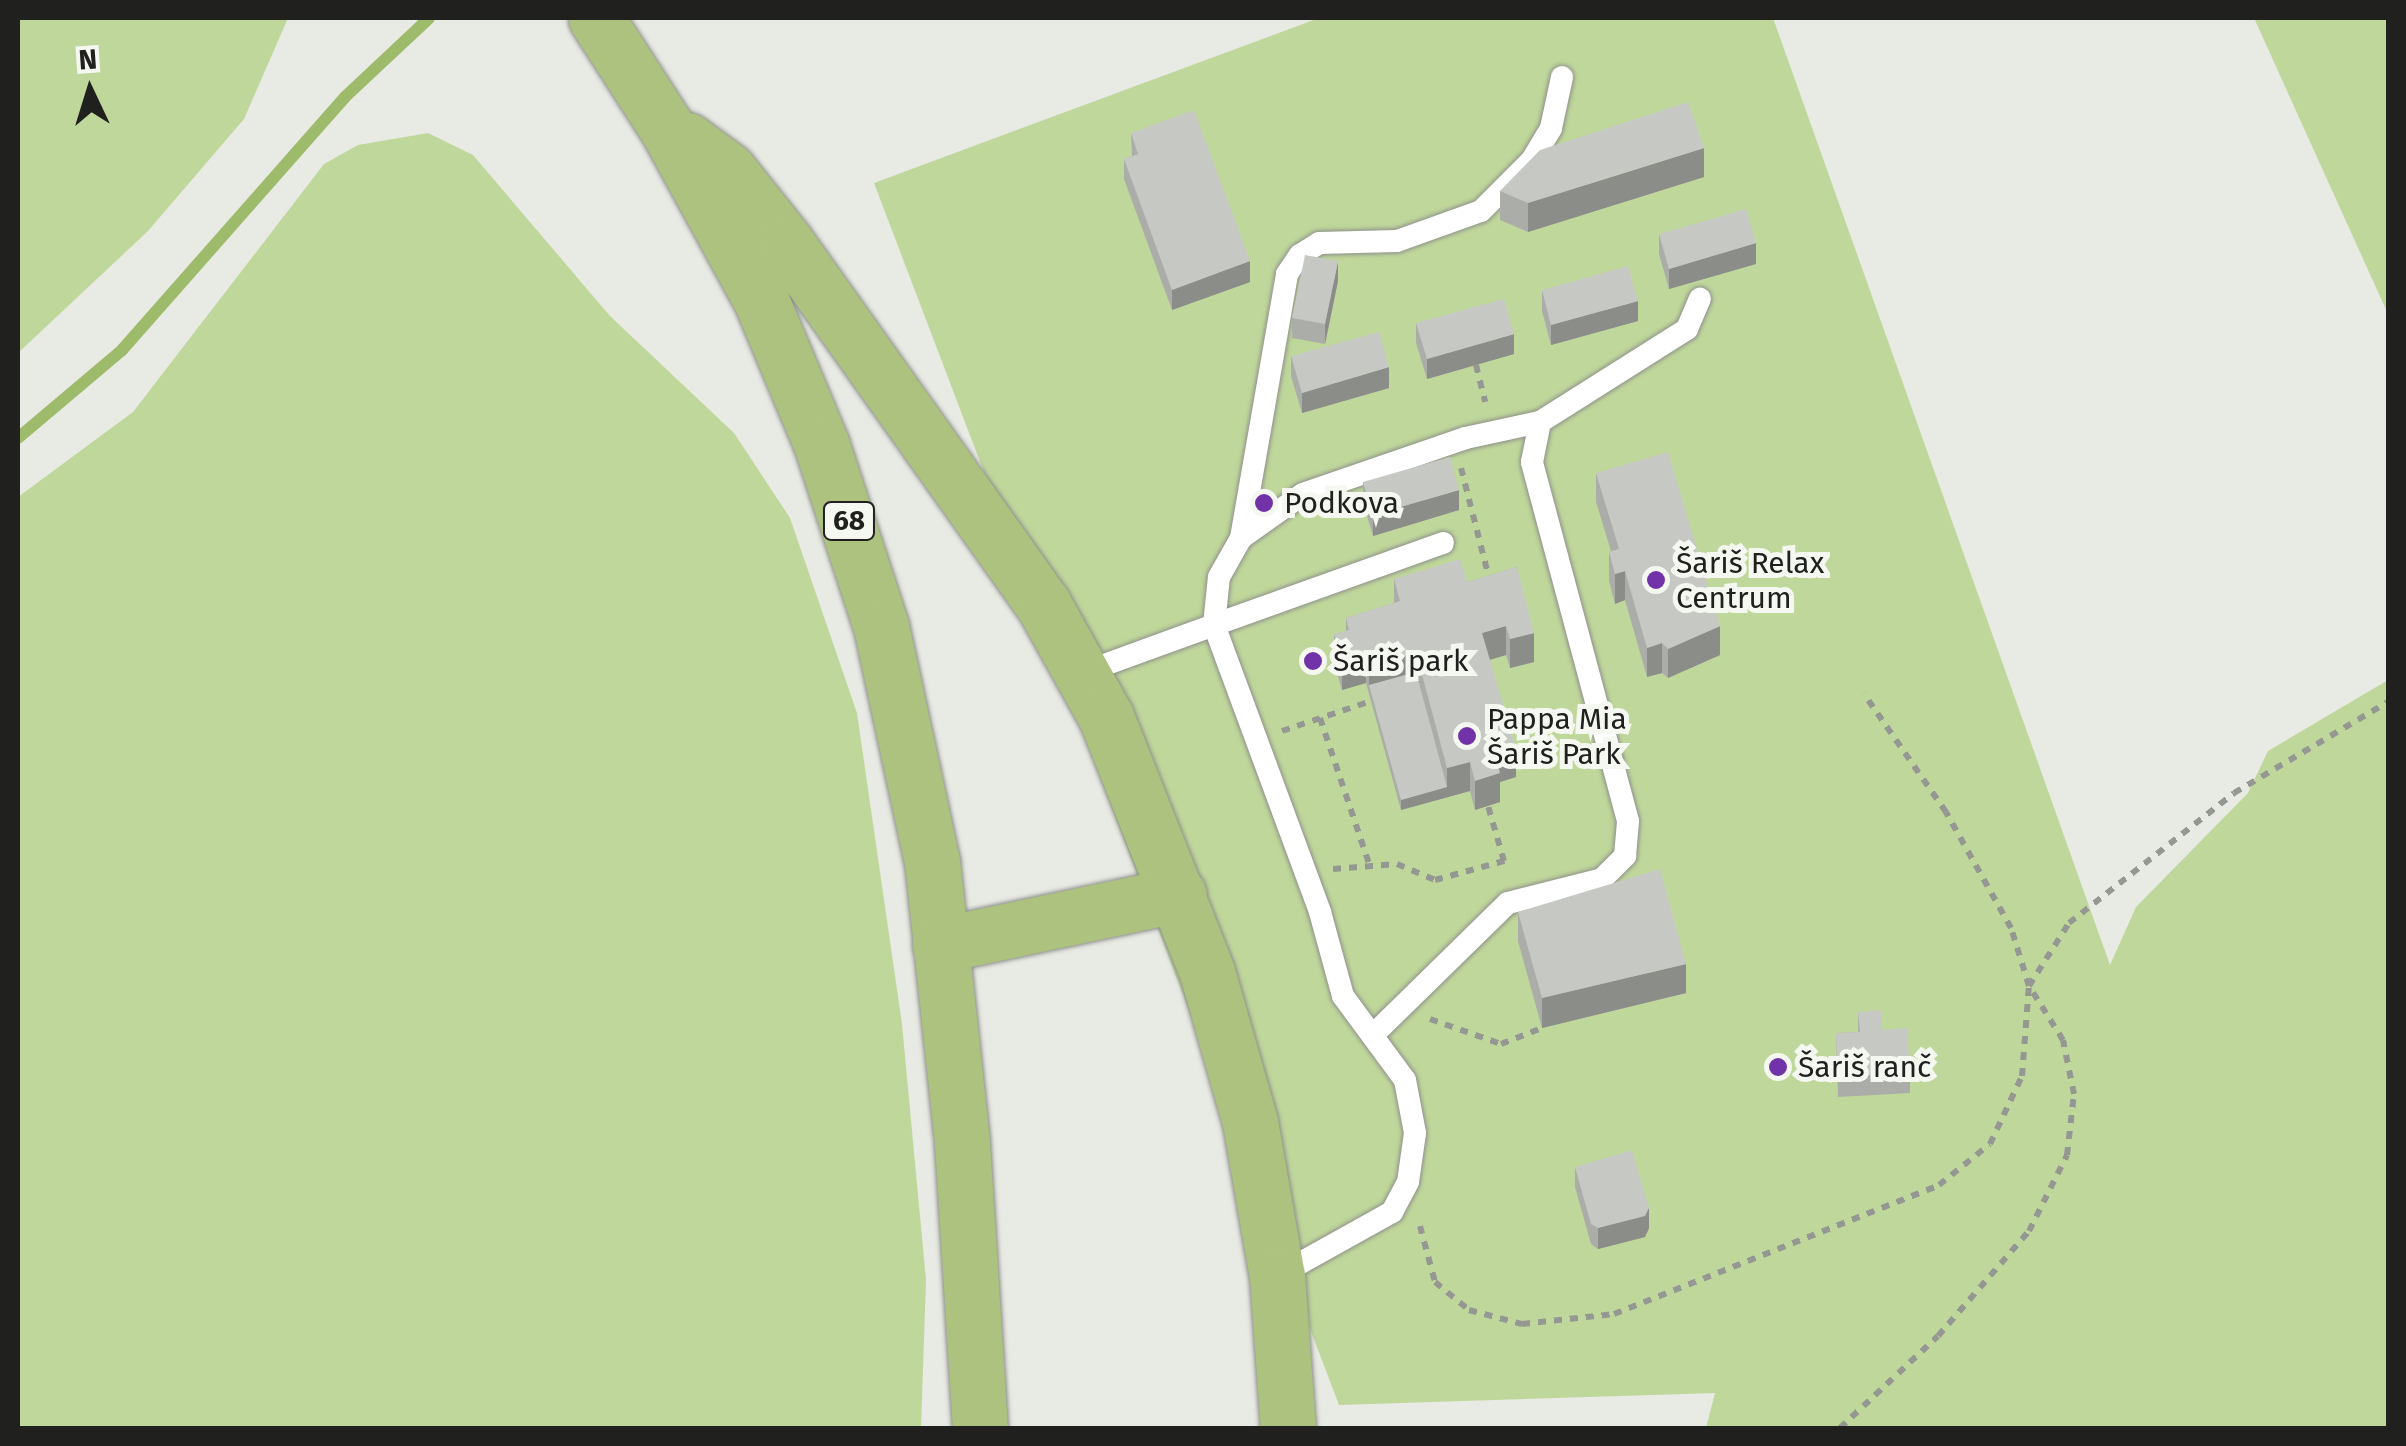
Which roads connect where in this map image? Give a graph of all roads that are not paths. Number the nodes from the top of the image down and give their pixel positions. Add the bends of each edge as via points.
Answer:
1 (596, 18) edge
2 (1562, 77) dead end
3 (668, 128) junction
4 (1700, 299) dead end
5 (1540, 422) junction
6 (1241, 538) junction
7 (1443, 543) dead end
8 (1214, 625) junction
9 (1085, 672) junction
10 (1179, 894) junction
11 (940, 945) junction
12 (1374, 1034) junction
13 (1277, 1276) junction
14 (972, 1340) junction
15 (960, 1428) edge
16 (980, 1428) edge
17 (1288, 1428) edge

1 - 3 main road, 68
2 - 6 lane via 1551,128 1532,160 1480,210 1396,241 1319,242 1300,255 1287,274
3 - 9 main road via 744,188 976,506
3 - 11 main road, 68 via 761,300 848,518 894,674 932,861
4 - 5 lane via 1688,329
5 - 6 lane via 1466,438 1303,494
5 - 12 lane via 1532,462 1628,821 1626,856 1602,879 1508,903
6 - 8 lane via 1219,576
7 - 8 lane
8 - 9 lane
8 - 12 lane via 1306,872 1342,996
9 - 10 main road
10 - 11 main road
10 - 13 main road via 1250,1122
11 - 14 main road, 68 via 962,1143
12 - 13 lane via 1405,1080 1415,1133 1408,1182 1392,1212
13 - 17 main road
14 - 15 main road, 68
14 - 16 main road, 68

